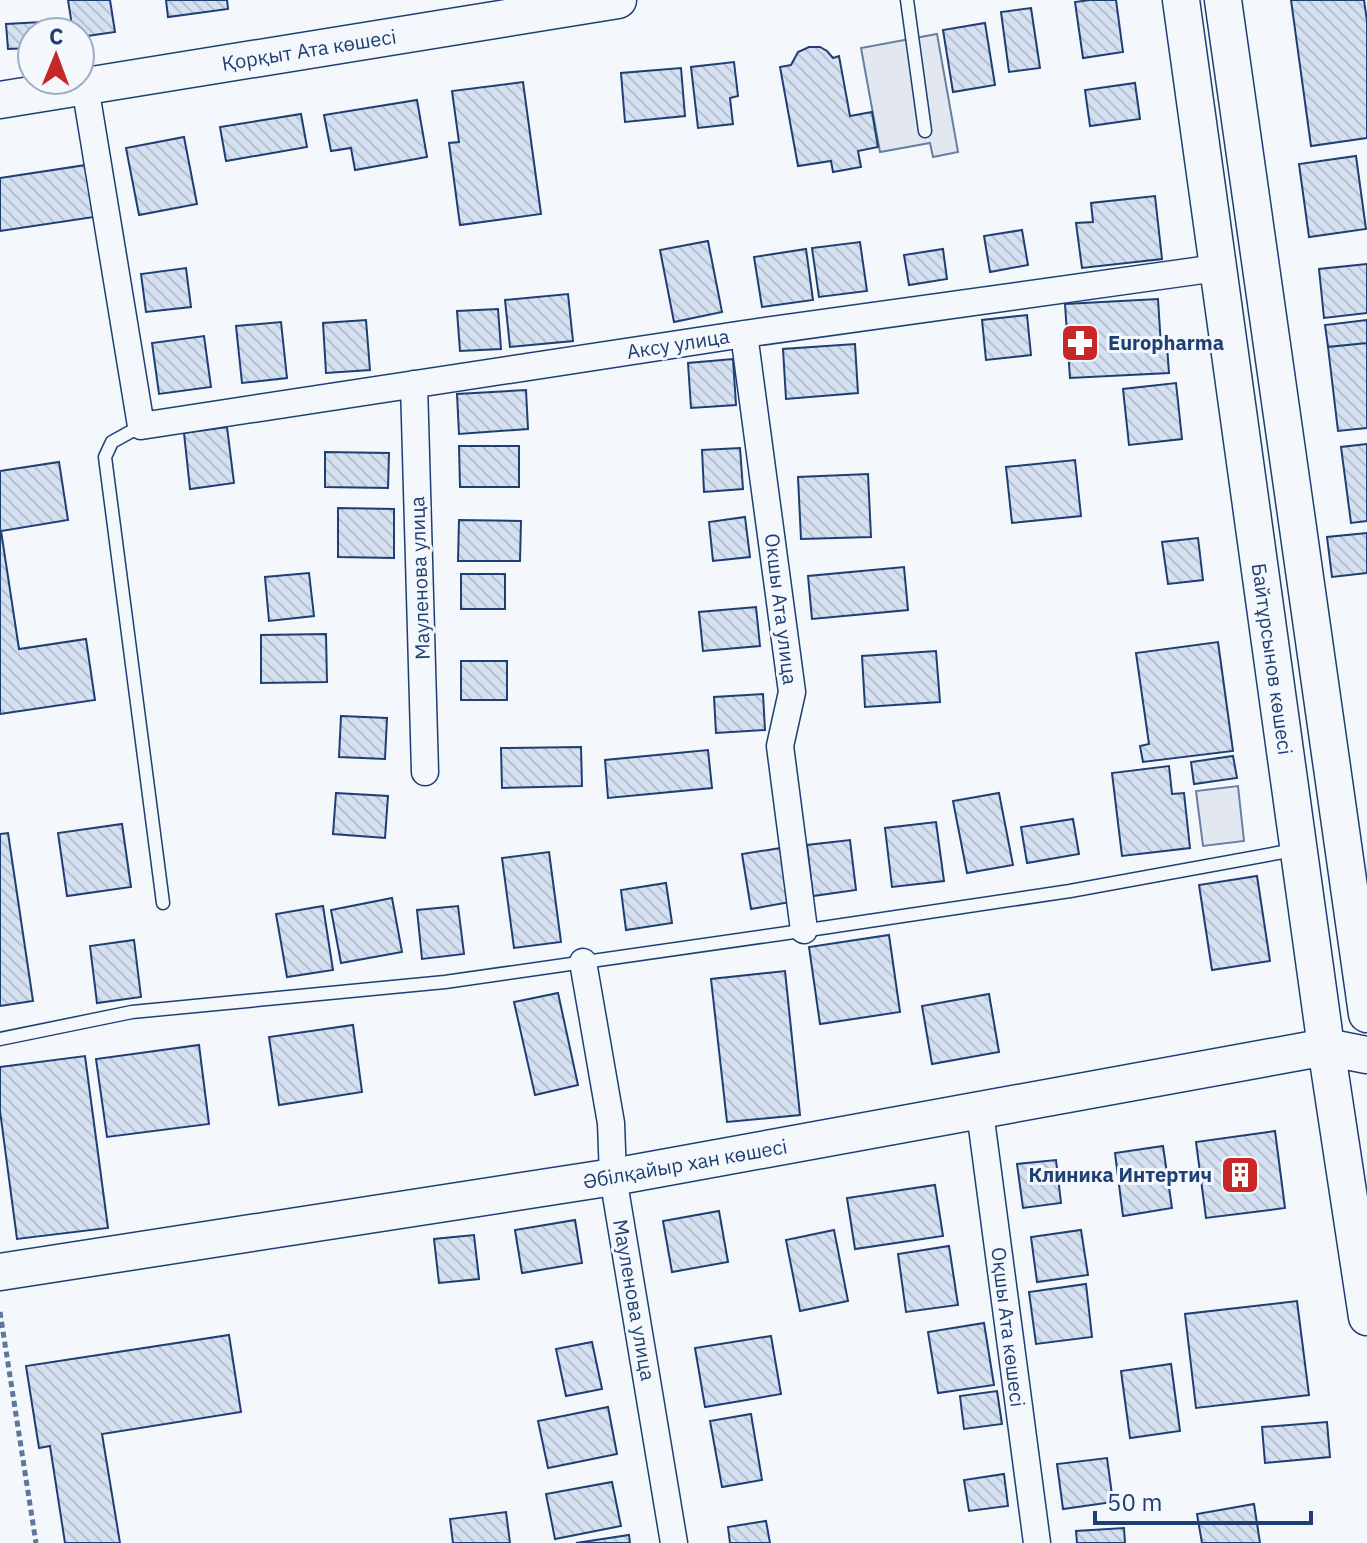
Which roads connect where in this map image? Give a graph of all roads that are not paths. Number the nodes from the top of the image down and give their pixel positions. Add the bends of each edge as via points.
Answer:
1 (618, 0) edge
2 (907, 0) edge
3 (1181, 0) edge
4 (1223, 0) edge
5 (96, 84) edge
6 (24, 96) edge
7 (87, 96) edge
8 (0, 100) edge
9 (925, 131) dead end
10 (1217, 268) junction
11 (744, 334) junction
12 (414, 384) junction
13 (141, 426) junction
14 (425, 772) dead end
15 (1299, 849) junction
16 (163, 903) dead end
17 (804, 930) junction
18 (583, 962) junction
19 (1367, 1014) edge
20 (0, 1039) edge
21 (1326, 1047) junction
22 (1367, 1055) edge
23 (980, 1112) junction
24 (613, 1177) junction
25 (0, 1272) edge
26 (1367, 1317) edge
27 (674, 1543) edge
28 (1037, 1543) edge

1 - 5 main road, Қорқыт Ата көшесі
2 - 9 lane
3 - 10 main road, Байтұрсынов көшесі
4 - 19 main road
6 - 8 main road, Қорқыт Ата көшесі
7 - 13 street
10 - 11 street, Аксу улица
10 - 15 main road, Байтұрсынов көшесі
11 - 12 street, Аксу улица
11 - 17 street, Окшы Ата улица via 792,692 780,746
12 - 13 street, Аксу улица
12 - 14 street, Мауленова улица
13 - 16 lane via 112,442 105,457
15 - 17 lane via 1070,891
15 - 21 main road, Байтұрсынов көшесі
17 - 18 lane
18 - 20 lane via 445,982 132,1012
18 - 24 street, Мауленова улица via 611,1123
21 - 22 main road, Әбілқайыр хан көшесі
21 - 23 main road, Әбілқайыр хан көшесі
21 - 26 main road, Байтұрсынов көшесі
23 - 24 main road, Әбілқайыр хан көшесі
23 - 28 street, Оқшы Ата көшесі
24 - 25 main road, Әбілқайыр хан көшесі
24 - 27 street, Мауленова улица

